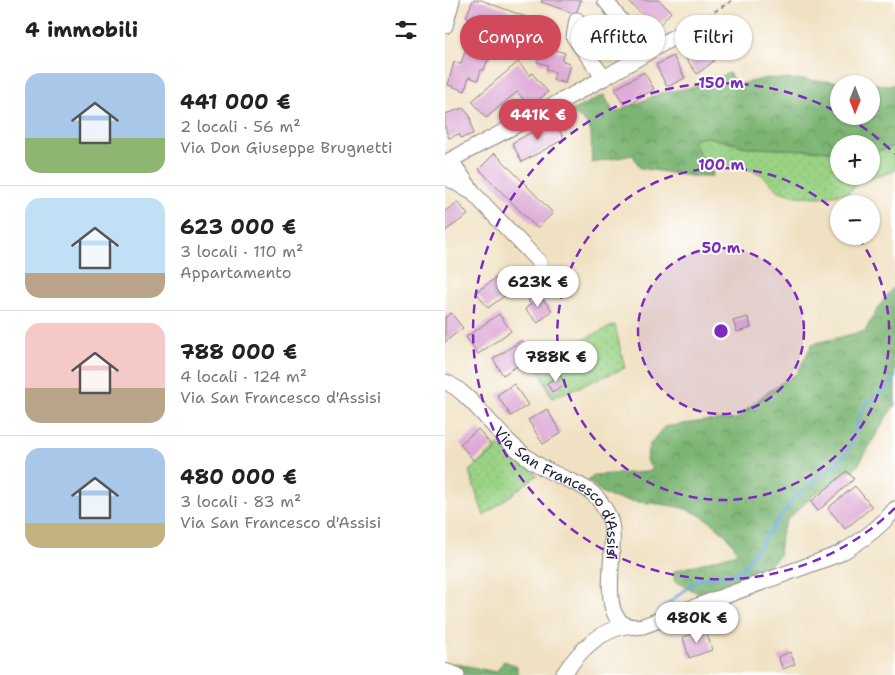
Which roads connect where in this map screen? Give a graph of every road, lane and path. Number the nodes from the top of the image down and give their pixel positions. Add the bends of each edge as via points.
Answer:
1 (452, 0) edge
2 (605, 0) edge
3 (733, 0) edge
4 (617, 15) edge
5 (710, 15) edge
6 (445, 26) edge
7 (591, 60) edge
8 (634, 60) edge
9 (604, 78) junction
10 (450, 159) edge
11 (445, 177) edge
12 (475, 195) junction
13 (539, 262) dead end
14 (445, 382) edge
15 (895, 509) edge
16 (626, 626) junction
17 (445, 671) edge
18 (457, 675) edge
19 (563, 675) edge

1 - 6 street
2 - 4 street
3 - 5 path
7 - 9 street
8 - 9 street
9 - 10 street
10 - 12 street
11 - 12 street
12 - 13 street
14 - 16 street, Via San Francesco d'Assisi via 461,392 514,448 530,460 585,487 600,500 610,519 613,543 612,608 617,620
15 - 16 street via 861,542 839,554 643,626
16 - 19 street via 600,635 571,662
17 - 18 street

